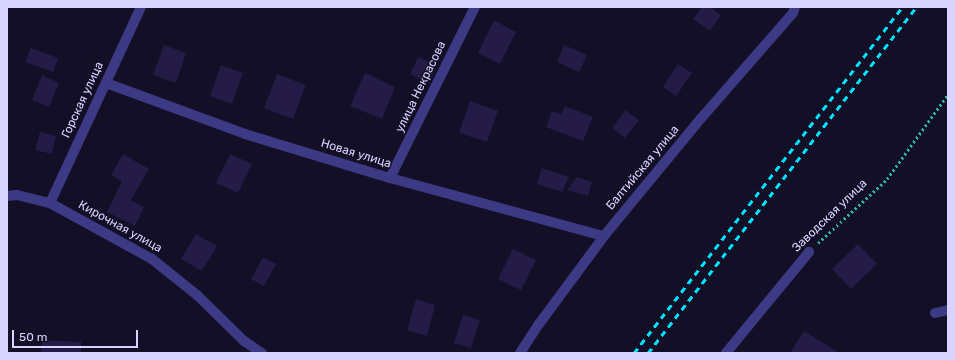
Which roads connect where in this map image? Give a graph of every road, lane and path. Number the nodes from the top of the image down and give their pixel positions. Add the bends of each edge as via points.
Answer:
1 (141, 7) edge
2 (475, 7) edge
3 (795, 7) edge
4 (106, 83) junction
5 (948, 94) edge
6 (390, 178) junction
7 (7, 196) edge
8 (50, 203) junction
9 (604, 236) junction
10 (809, 252) joint
11 (948, 310) edge
12 (935, 313) dead end
13 (262, 353) edge
14 (520, 353) edge
15 (726, 353) edge

1 - 4 street, Горская улица
2 - 6 street, улица Некрасова
3 - 9 street, Балтийская улица via 793,13 697,123
4 - 6 street, Новая улица via 245,134
4 - 8 street, Горская улица
5 - 10 path, Заводская улица via 887,179
6 - 9 street, Новая улица
7 - 8 street, Кирочная улица via 17,195
8 - 13 street, Кирочная улица via 152,259 198,296 244,341
9 - 14 street, Балтийская улица
10 - 15 street, Заводская улица
11 - 12 street

